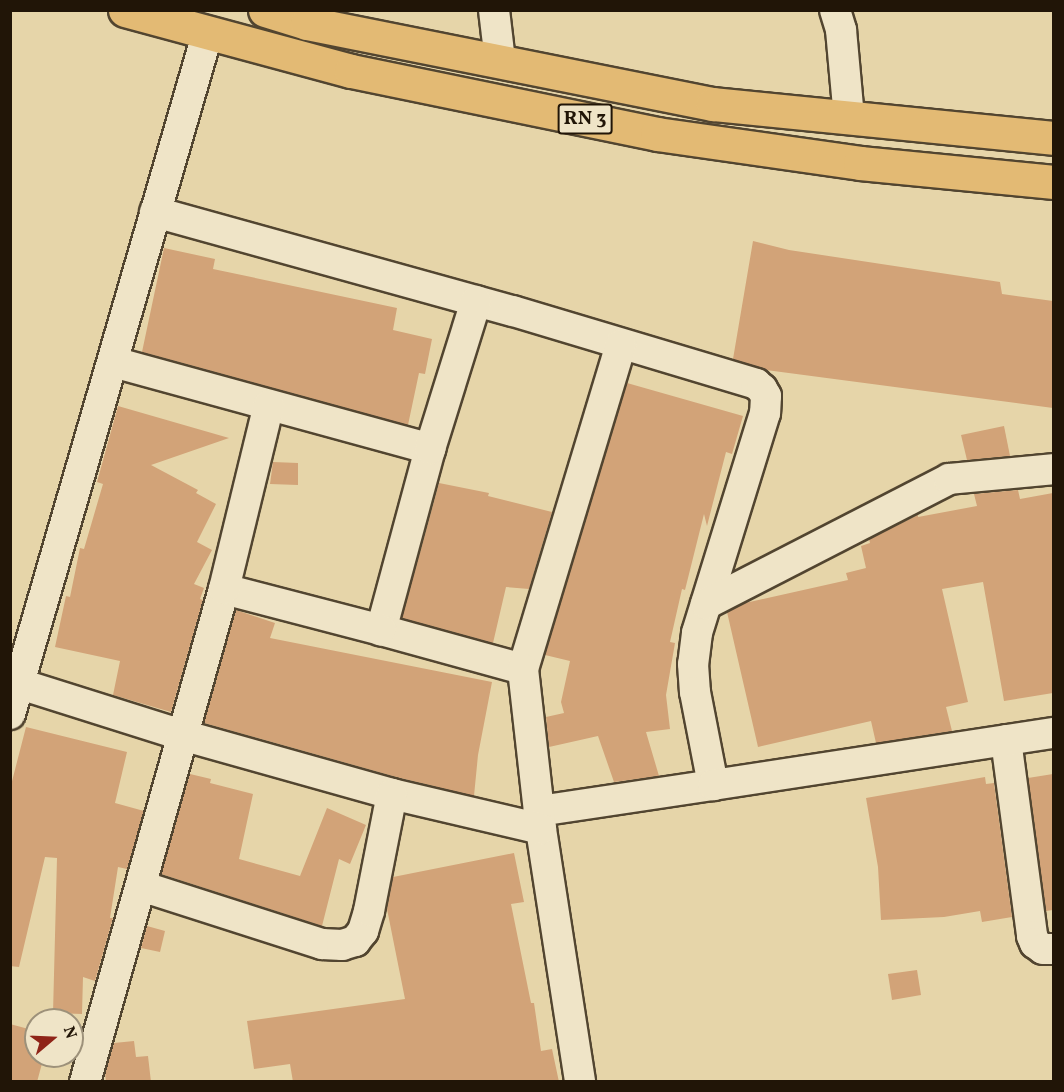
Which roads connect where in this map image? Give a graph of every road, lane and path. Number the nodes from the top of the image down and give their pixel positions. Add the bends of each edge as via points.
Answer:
1 (125, 10) edge
2 (265, 10) edge
3 (494, 10) edge
4 (835, 10) edge
5 (207, 35) junction
6 (500, 61) junction
7 (849, 118) junction
8 (1053, 138) edge
9 (1053, 182) edge
10 (155, 212) junction
11 (476, 301) junction
12 (621, 344) junction
13 (113, 362) junction
14 (269, 405) junction
15 (430, 449) junction
16 (1053, 469) edge
17 (224, 589) junction
18 (706, 604) junction
19 (381, 630) junction
20 (523, 669) junction
21 (20, 684) junction
22 (10, 714) edge
23 (1053, 733) edge
24 (182, 735) junction
25 (1006, 741) junction
26 (713, 785) junction
27 (392, 794) junction
28 (540, 820) junction
29 (141, 886) junction
30 (1053, 949) edge
31 (85, 1082) edge
32 (580, 1082) edge

1 - 5 highway, RN 3
2 - 6 highway, RN 3 via 307,23
3 - 6 street
4 - 7 street via 841,30
5 - 9 highway, RN 3 via 351,71 657,134 860,163
5 - 10 street
6 - 7 highway, RN 3 via 713,104
7 - 8 highway, RN 3
10 - 11 street
10 - 13 street
11 - 12 street
11 - 15 street
12 - 18 street via 756,384 766,396 765,413
12 - 20 street
13 - 14 street
13 - 21 street
14 - 15 street
14 - 17 street
15 - 19 street
16 - 18 street via 949,479
17 - 19 street
17 - 24 street
18 - 26 street via 693,664
19 - 20 street
20 - 28 street
21 - 22 street
21 - 24 street
23 - 25 street
24 - 27 street
24 - 29 street
25 - 26 street
25 - 30 street via 1032,936 1043,950
26 - 28 street
27 - 28 street
27 - 29 street via 369,912 355,941 322,944
28 - 32 street
29 - 31 street

